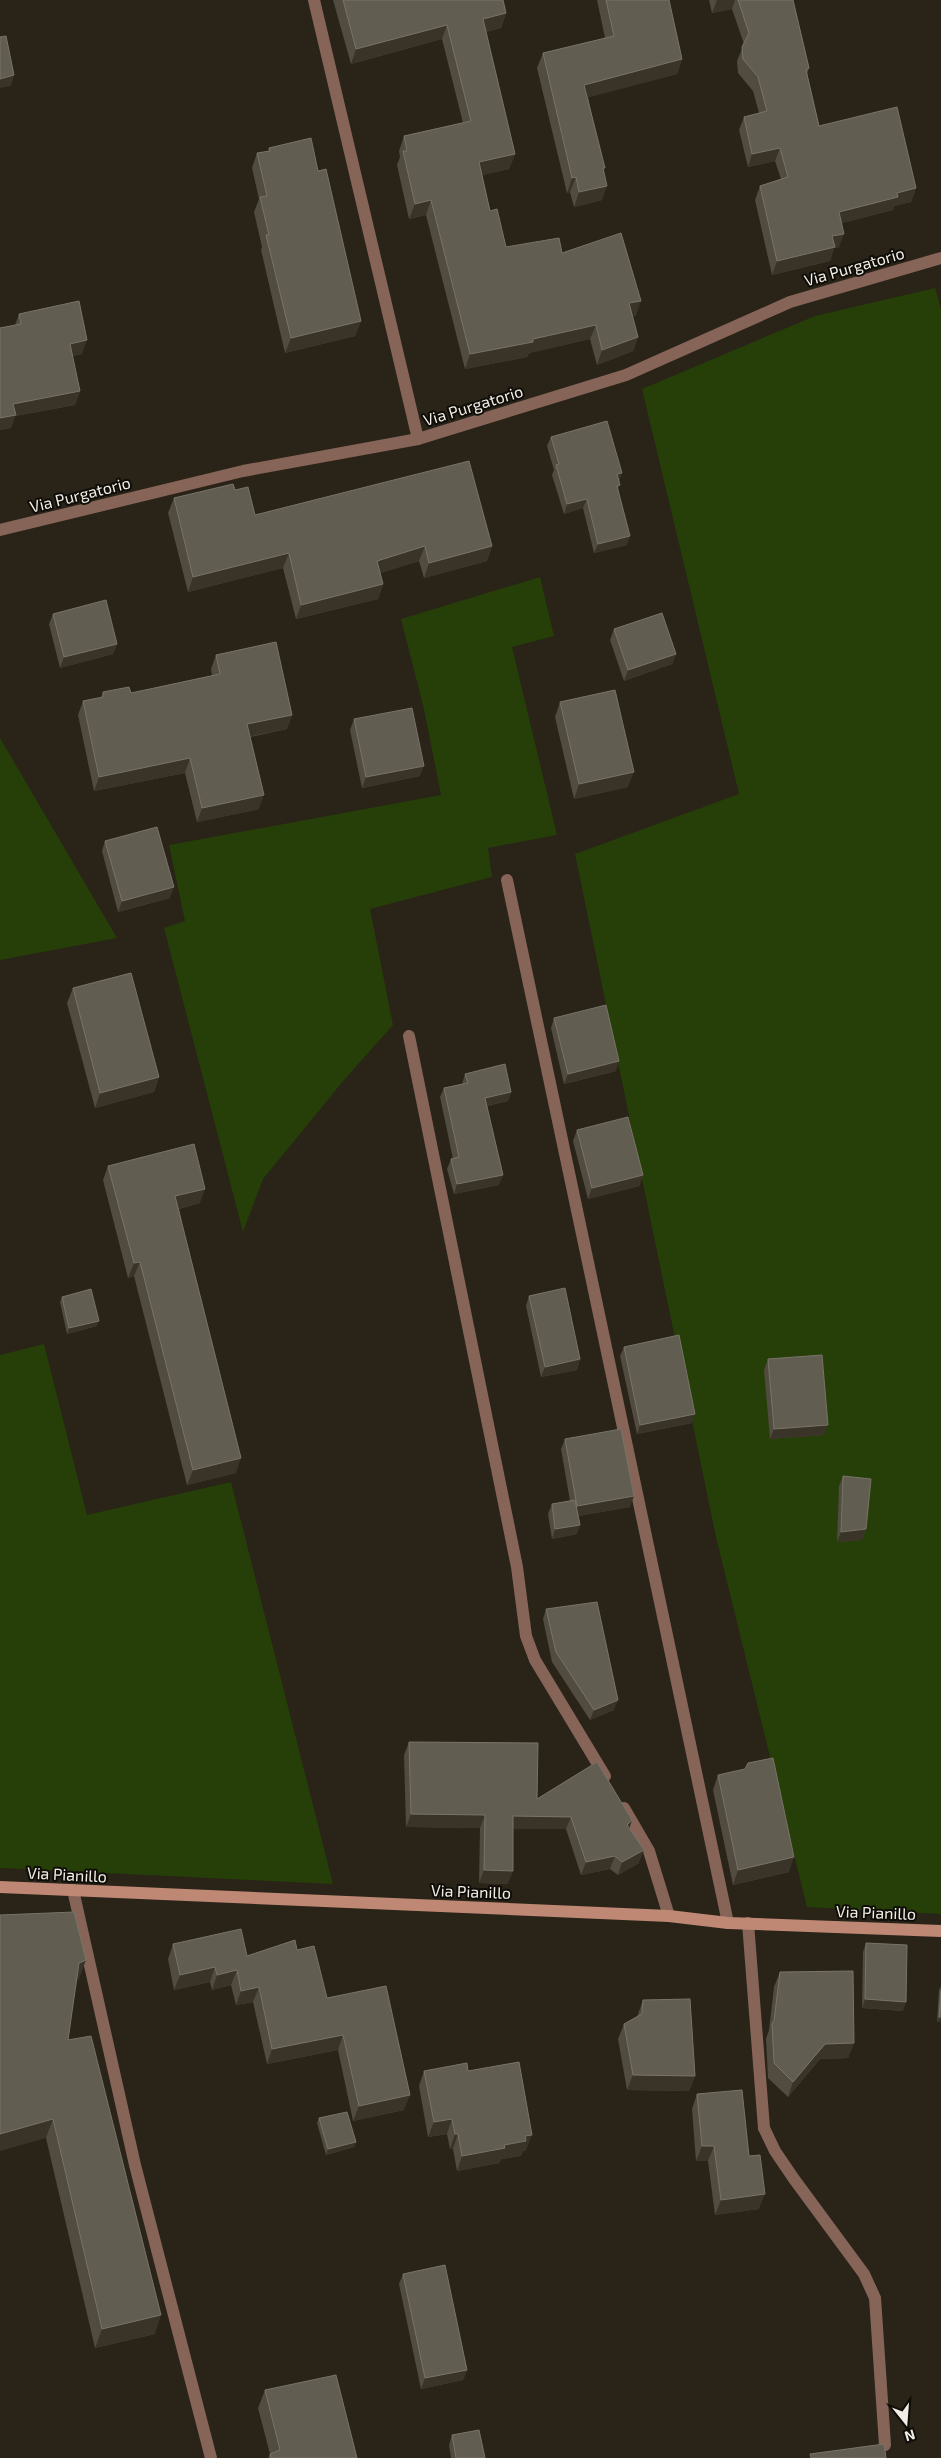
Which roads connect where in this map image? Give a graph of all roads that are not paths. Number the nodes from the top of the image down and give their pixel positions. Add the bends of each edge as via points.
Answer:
1 (314, 0) edge
2 (941, 258) edge
3 (418, 439) junction
4 (0, 530) edge
5 (507, 880) dead end
6 (409, 1036) dead end
7 (610, 1784) edge
8 (619, 1801) edge
9 (0, 1887) edge
10 (73, 1890) junction
11 (669, 1916) junction
12 (728, 1923) junction
13 (748, 1923) junction
14 (941, 1931) edge
15 (885, 2445) edge
16 (211, 2458) edge

1 - 3 street
2 - 3 street, Via Purgatorio via 790,302 626,375
3 - 4 street, Via Purgatorio via 243,471
5 - 12 street
6 - 7 street via 517,1567 526,1636 535,1660
8 - 11 street via 649,1851
9 - 10 street, Via Pianillo
10 - 11 street, Via Pianillo
10 - 16 street via 135,2165
11 - 12 street, Via Pianillo
12 - 13 street, Via Pianillo
13 - 14 street, Via Pianillo
13 - 15 street via 764,2128 794,2179 864,2274 875,2298

